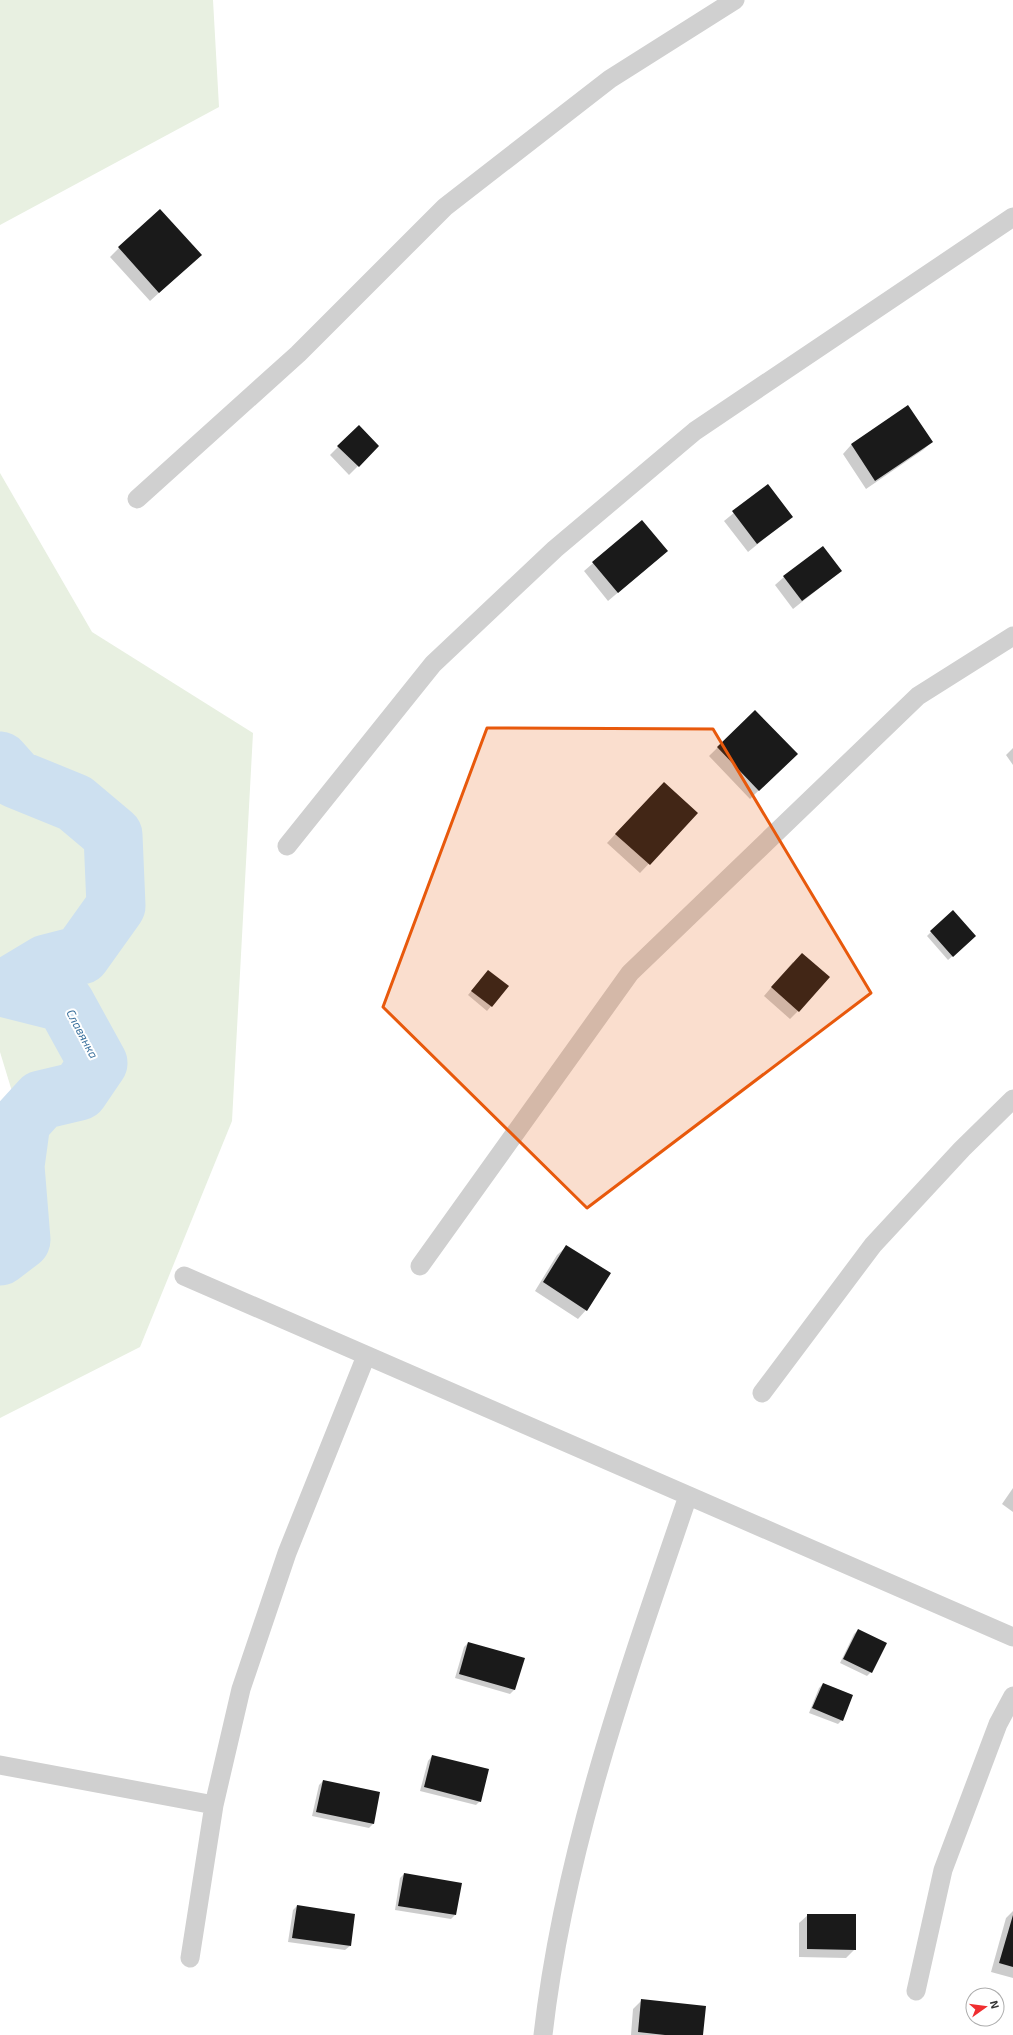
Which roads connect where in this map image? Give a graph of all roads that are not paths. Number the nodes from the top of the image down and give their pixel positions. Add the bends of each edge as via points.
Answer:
1 (735, 0) edge
2 (1013, 217) edge
3 (137, 499) dead end
4 (1013, 636) edge
5 (287, 846) dead end
6 (1013, 1099) edge
7 (420, 1266) dead end
8 (184, 1276) dead end
9 (366, 1356) junction
10 (762, 1393) dead end
11 (688, 1496) junction
12 (1013, 1637) edge
13 (1013, 1696) edge
14 (0, 1765) edge
15 (214, 1805) junction
16 (190, 1958) dead end
17 (916, 1991) dead end
18 (543, 2035) edge

1 - 3 lane via 610,79 445,206 298,354
2 - 5 lane via 695,431 555,549 433,664
4 - 7 lane via 918,696 630,973
6 - 10 lane via 962,1149 873,1245
8 - 9 lane
9 - 11 lane
9 - 15 lane via 287,1553 241,1689
11 - 12 lane
11 - 18 lane via 624,1683 576,1852 547,1998
13 - 17 lane via 998,1724 943,1870
14 - 15 lane
15 - 16 lane

